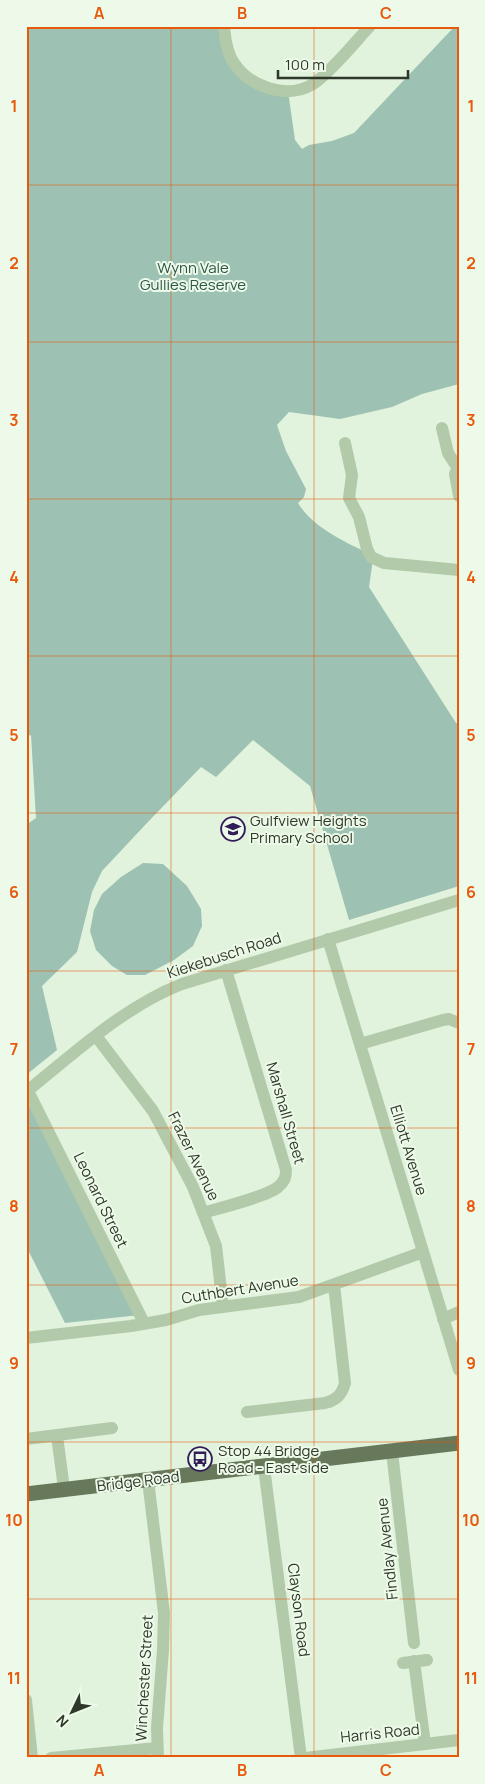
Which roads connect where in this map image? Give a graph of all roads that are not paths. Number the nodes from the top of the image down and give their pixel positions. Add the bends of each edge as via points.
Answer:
1 (224, 26) edge
2 (370, 26) edge
3 (442, 428) dead end
4 (345, 443) dead end
5 (458, 466) edge
6 (459, 496) edge
7 (459, 570) edge
8 (459, 900) edge
9 (328, 939) junction
10 (226, 970) junction
11 (459, 1023) edge
12 (96, 1036) junction
13 (360, 1044) junction
14 (27, 1092) edge
15 (204, 1213) junction
16 (422, 1252) junction
17 (334, 1285) junction
18 (223, 1307) junction
19 (459, 1312) edge
20 (443, 1319) junction
21 (144, 1323) junction
22 (26, 1338) edge
23 (459, 1370) edge
24 (247, 1412) dead end
25 (112, 1428) dead end
26 (459, 1435) edge
27 (57, 1436) junction
28 (26, 1439) edge
29 (459, 1443) edge
30 (392, 1448) junction
31 (263, 1462) junction
32 (148, 1476) junction
33 (63, 1481) junction
34 (26, 1485) edge
35 (26, 1494) edge
36 (414, 1643) dead end
37 (414, 1662) dead end
38 (26, 1700) edge
39 (459, 1740) edge
40 (426, 1744) junction
41 (157, 1753) edge
42 (32, 1758) edge
43 (51, 1758) edge
44 (303, 1758) edge

1 - 2 street via 228,53 239,69 263,86 282,91 298,90 313,84
3 - 5 street via 448,453
4 - 7 street via 352,475 349,498 359,517 371,557 384,563
5 - 6 street via 455,477
8 - 9 street, Kiekebusch Road
9 - 10 street, Kiekebusch Road
9 - 13 street, Elliott Avenue
10 - 12 street, Kiekebusch Road via 161,992
10 - 15 street, Marshall Street via 284,1161 286,1177 274,1190
11 - 13 street via 443,1020
12 - 14 street, Kiekebusch Road
12 - 15 street, Frazer Avenue via 153,1111
13 - 16 street, Elliott Avenue
14 - 21 street, Leonard Street
15 - 18 street, Frazer Avenue via 216,1246
16 - 17 street, Cuthbert Avenue
16 - 20 street, Elliott Avenue
17 - 18 street, Cuthbert Avenue via 288,1300
17 - 24 street via 345,1383 340,1395 325,1403
18 - 21 street, Cuthbert Avenue
19 - 20 street
20 - 23 street, Elliott Avenue
21 - 22 street, Cuthbert Avenue
25 - 27 street
26 - 30 main road, Bridge Road
27 - 28 street
27 - 33 street
29 - 30 main road, Bridge Road
30 - 31 main road, Bridge Road
30 - 36 street, Findlay Avenue
31 - 32 main road, Bridge Road
31 - 44 street, Clayson Road
32 - 33 main road, Bridge Road
32 - 35 main road, Bridge Road
32 - 41 street, Winchester Street via 164,1613
33 - 34 main road, Bridge Road
37 - 40 street
38 - 42 street
39 - 40 street, Harris Road
40 - 44 street, Harris Road
41 - 43 street

